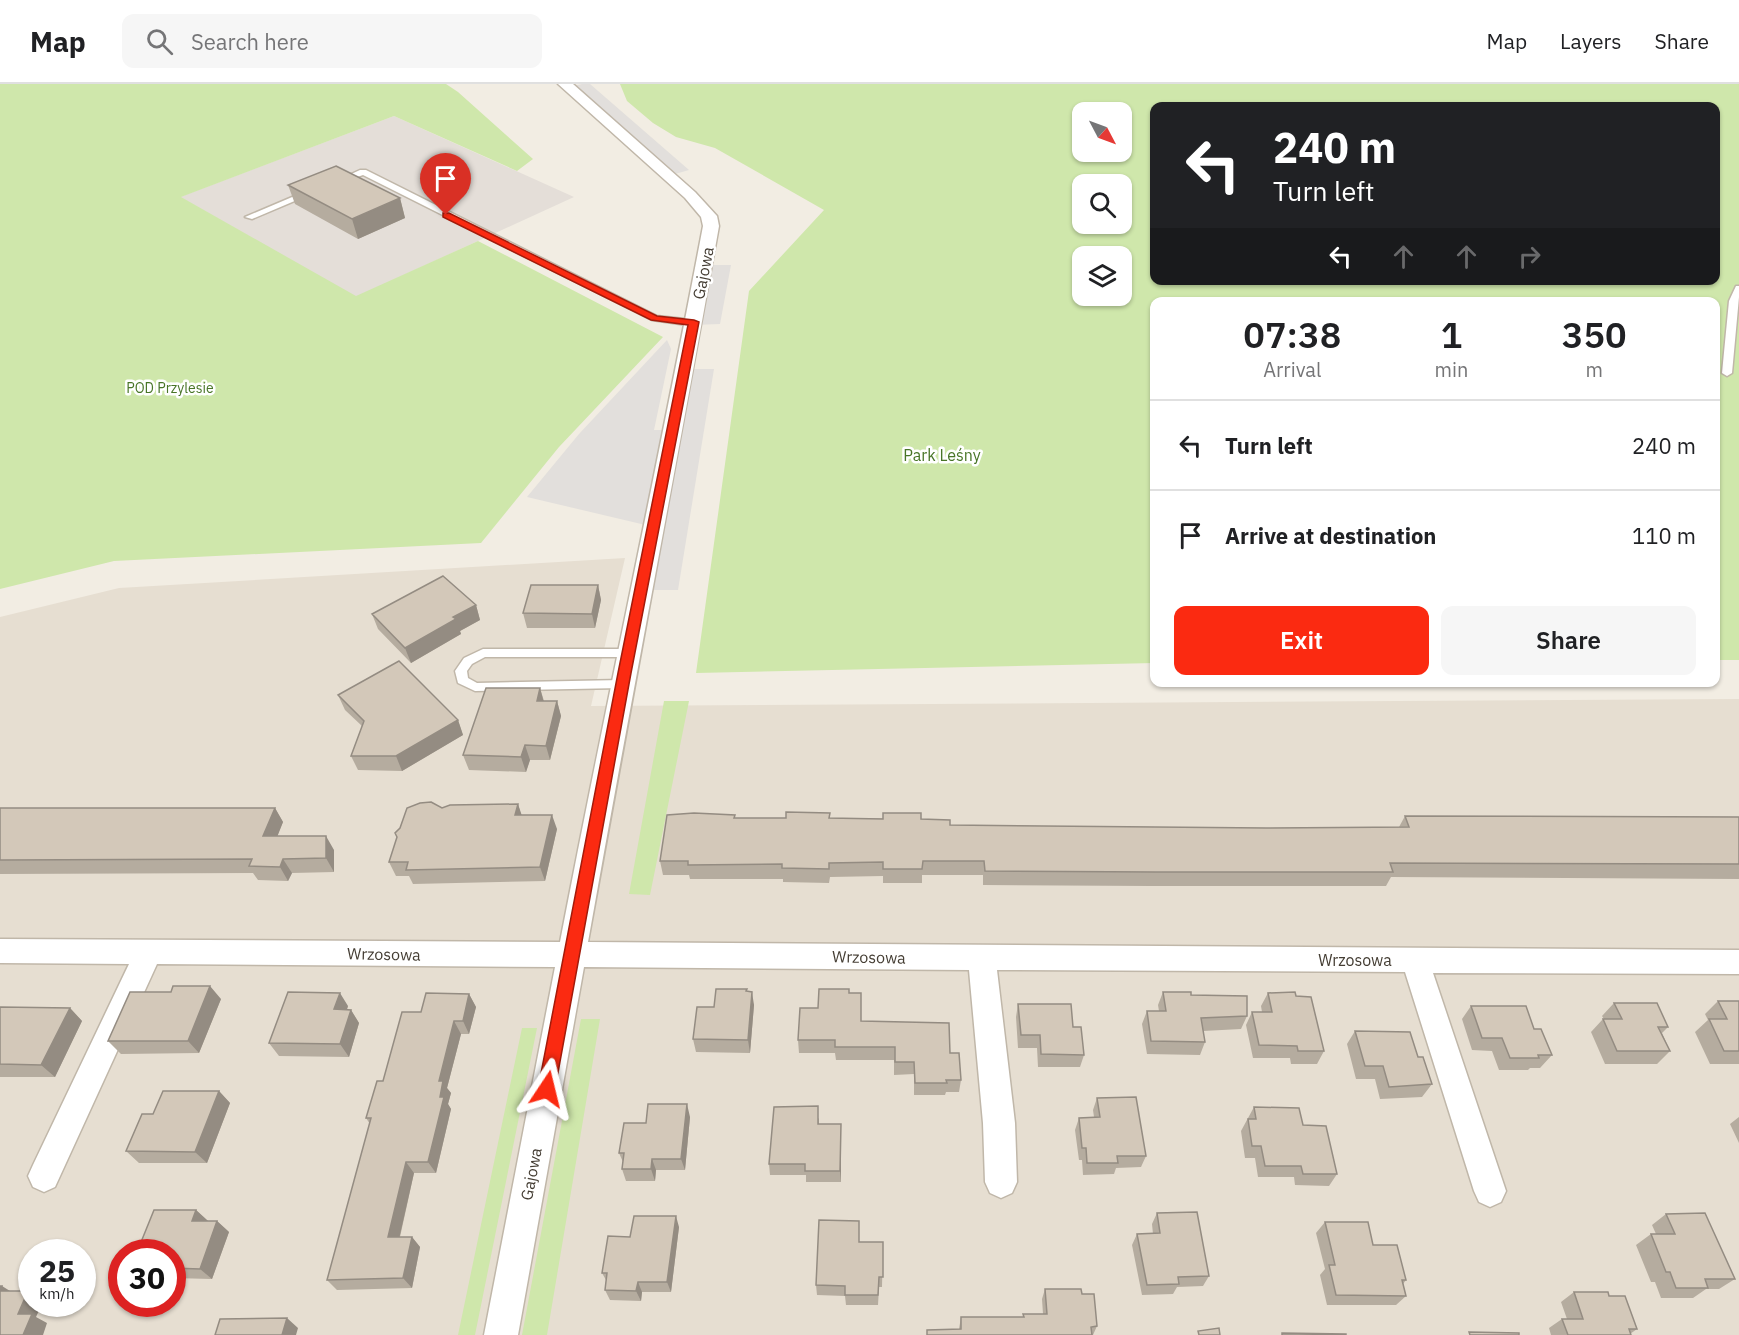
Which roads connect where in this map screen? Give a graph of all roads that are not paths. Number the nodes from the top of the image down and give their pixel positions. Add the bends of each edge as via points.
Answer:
1 (565, 84) edge
2 (332, 184) edge
3 (311, 192) edge
4 (249, 217) dead end
5 (1739, 288) edge
6 (694, 322) junction
7 (1727, 373) dead end
8 (630, 653) junction
9 (622, 684) junction
10 (0, 951) edge
11 (149, 952) junction
12 (572, 956) junction
13 (982, 959) junction
14 (1415, 960) junction
15 (1739, 962) edge
16 (44, 1176) dead end
17 (1001, 1182) dead end
18 (1490, 1191) dead end
19 (501, 1335) edge

1 - 6 street, Gajowa via 709,216 710,242
2 - 6 lane via 363,172 655,318
3 - 4 lane
5 - 7 lane via 1733,301
6 - 8 street, Gajowa
8 - 9 street, Gajowa
8 - 9 lane via 483,653 468,661 461,671 462,680 475,687
9 - 12 street, Gajowa
10 - 11 street, Wrzosowa
11 - 12 street, Wrzosowa
11 - 16 street
12 - 13 street, Wrzosowa
12 - 19 street, Gajowa
13 - 14 street, Wrzosowa
13 - 17 street via 999,1123
14 - 15 street, Wrzosowa
14 - 18 street

